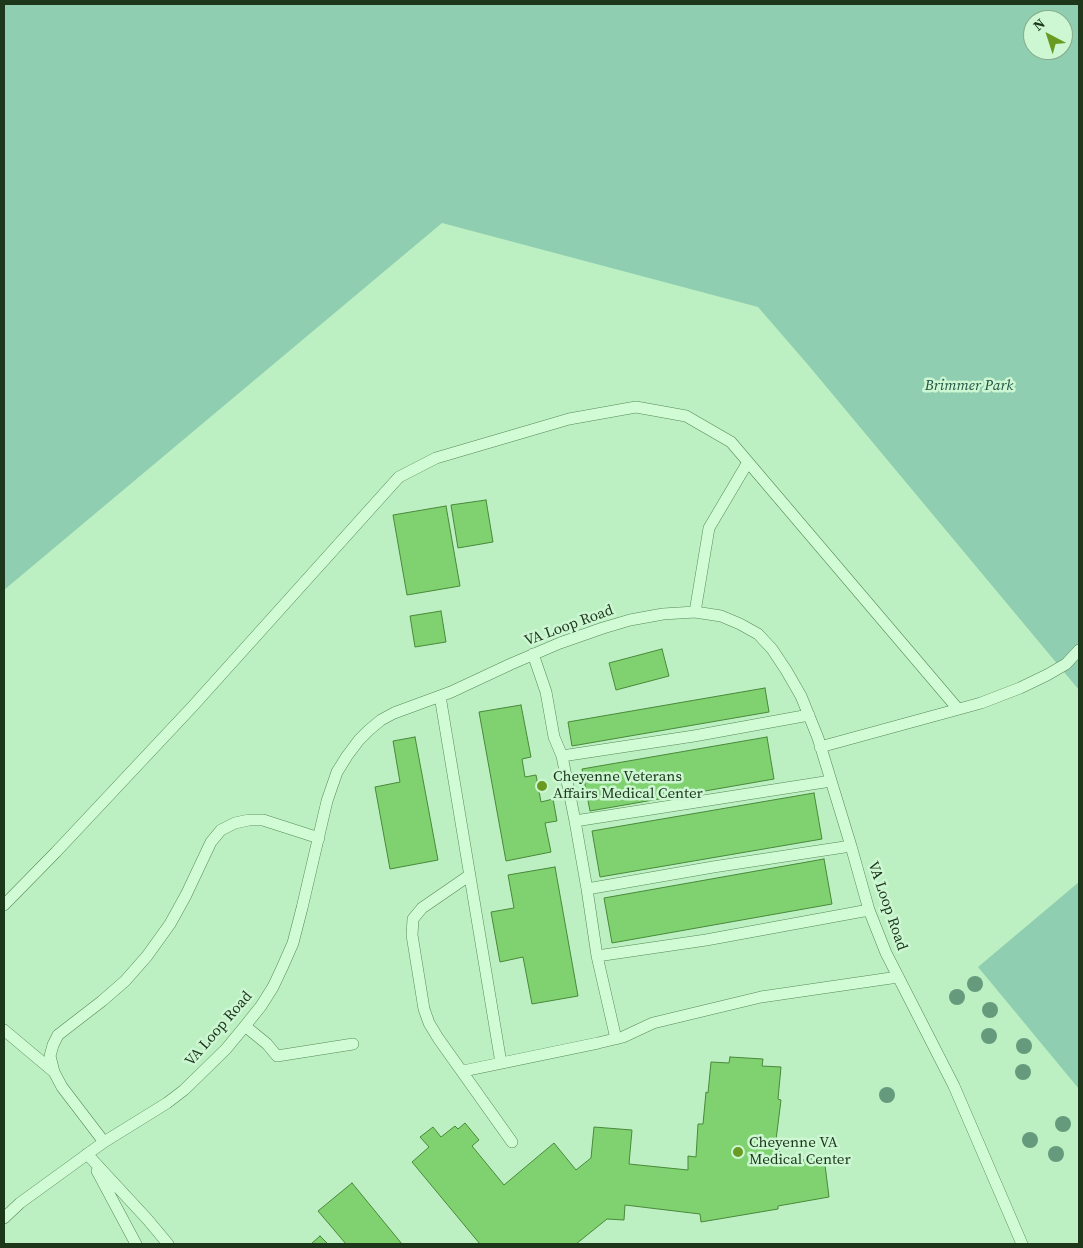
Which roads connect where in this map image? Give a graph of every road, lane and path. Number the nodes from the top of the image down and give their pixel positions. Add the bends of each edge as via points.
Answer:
1 (748, 462) junction
2 (695, 612) junction
3 (1079, 650) edge
4 (533, 654) junction
5 (440, 696) junction
6 (958, 710) junction
7 (809, 716) junction
8 (820, 746) junction
9 (562, 756) junction
10 (831, 781) junction
11 (575, 821) junction
12 (318, 838) junction
13 (851, 846) junction
14 (470, 875) junction
15 (587, 889) junction
16 (4, 905) edge
17 (869, 910) junction
18 (597, 956) junction
19 (898, 977) junction
20 (245, 1026) junction
21 (4, 1030) edge
22 (616, 1039) junction
23 (353, 1044) dead end
24 (501, 1063) junction
25 (462, 1071) junction
26 (54, 1072) junction
27 (104, 1142) junction
28 (512, 1142) dead end
29 (87, 1154) junction
30 (4, 1218) edge
31 (136, 1244) edge
32 (168, 1244) edge
33 (1022, 1244) edge

1 - 2 lane via 709,528
1 - 6 lane
1 - 16 lane via 731,442 686,416 636,407 570,419 436,458 399,477 193,706
2 - 4 lane, VA Loop Road via 630,620
2 - 7 lane, VA Loop Road via 721,616 758,634 786,670
3 - 6 lane via 1066,664 1047,675
4 - 5 lane, VA Loop Road
4 - 9 lane
5 - 12 lane, VA Loop Road via 394,713 358,740 337,772
5 - 14 lane
6 - 8 lane
7 - 8 lane, VA Loop Road
7 - 9 lane
8 - 10 lane, VA Loop Road
9 - 11 lane
10 - 11 lane
10 - 13 lane, VA Loop Road
11 - 15 lane
12 - 20 lane, VA Loop Road via 293,943 273,987
12 - 26 lane via 263,820 235,823 221,830 211,842 170,924 147,956 102,1001 58,1036 50,1056
13 - 15 lane
13 - 17 lane, VA Loop Road
14 - 24 lane
14 - 25 lane via 422,908 413,919 412,935 429,1023
15 - 18 lane
17 - 18 lane
17 - 19 lane, VA Loop Road
18 - 22 lane
19 - 22 lane via 761,997 653,1023
19 - 33 lane, VA Loop Road via 954,1086
20 - 23 lane via 277,1056
20 - 27 lane, VA Loop Road via 173,1099
21 - 26 lane
22 - 24 lane
24 - 25 lane
25 - 28 lane
26 - 27 lane
27 - 29 lane, VA Loop Road
29 - 30 lane, VA Loop Road
29 - 31 lane
29 - 32 lane

